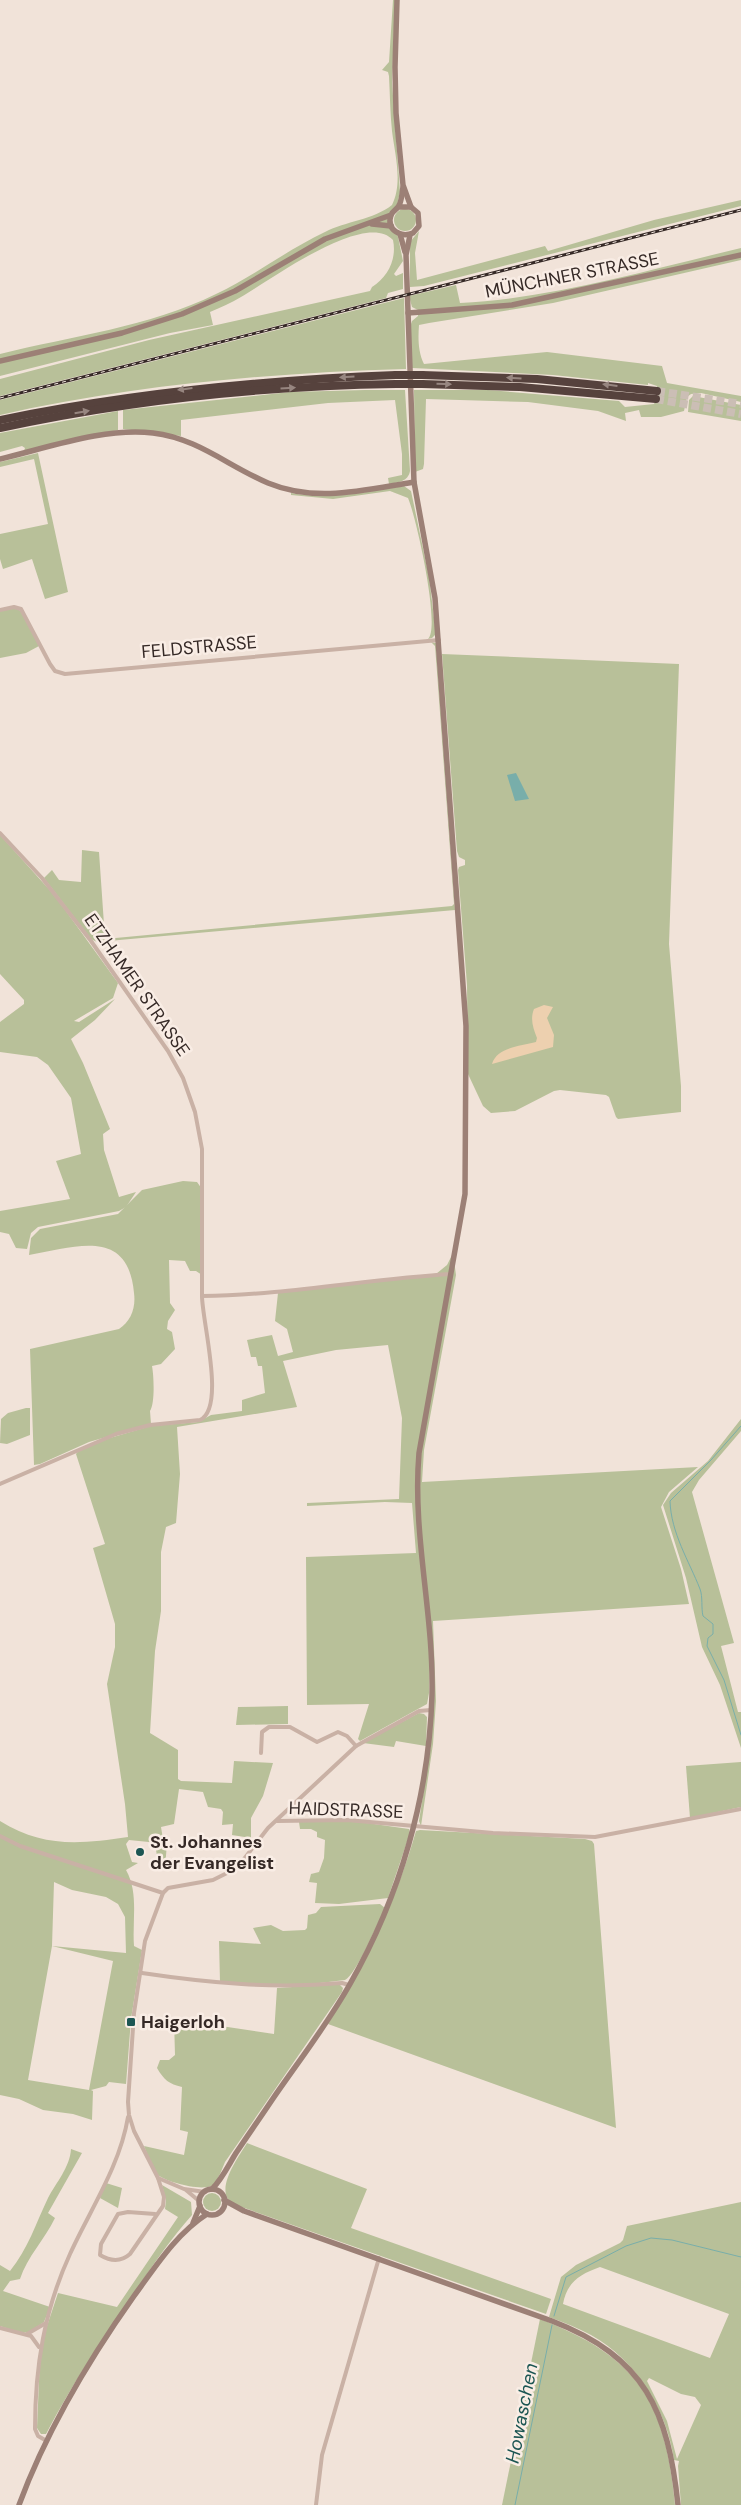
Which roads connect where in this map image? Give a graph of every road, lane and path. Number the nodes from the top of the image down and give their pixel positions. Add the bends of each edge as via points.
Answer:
1 (397, 0) edge
2 (403, 185) junction
3 (411, 206) junction
4 (399, 207) junction
5 (391, 215) junction
6 (368, 224) junction
7 (391, 226) junction
8 (400, 234) junction
9 (410, 235) junction
10 (406, 254) junction
11 (741, 255) edge
12 (408, 313) junction
13 (0, 361) edge
14 (396, 379) junction
15 (0, 420) edge
16 (0, 428) edge
17 (0, 459) edge
18 (414, 482) junction
19 (0, 610) edge
20 (439, 640) junction
21 (0, 833) edge
22 (451, 1274) junction
23 (202, 1296) junction
24 (0, 1484) edge
25 (431, 1710) junction
26 (356, 1746) junction
27 (261, 1753) dead end
28 (741, 1809) edge
29 (277, 1821) junction
30 (414, 1826) junction
31 (0, 1836) edge
32 (163, 1894) junction
33 (142, 1973) junction
34 (349, 1986) junction
35 (128, 2115) junction
36 (158, 2178) junction
37 (222, 2178) junction
38 (184, 2189) junction
39 (212, 2189) junction
40 (204, 2192) junction
41 (224, 2198) junction
42 (199, 2204) junction
43 (222, 2210) junction
44 (244, 2211) junction
45 (155, 2214) junction
46 (207, 2214) junction
47 (192, 2223) junction
48 (379, 2258) junction
49 (47, 2322) junction
50 (0, 2328) edge
51 (27, 2334) junction
52 (39, 2350) junction
53 (45, 2440) junction
54 (19, 2505) edge
55 (316, 2505) edge
56 (678, 2505) edge

1 - 2 street via 394,91
2 - 3 street
2 - 4 street
3 - 4 street
3 - 9 street via 418,213 420,223
4 - 5 street
5 - 6 street
5 - 7 street
6 - 7 street
6 - 13 street via 325,239 227,295 182,314 122,333
7 - 8 street
8 - 9 street
8 - 10 street
9 - 10 street
10 - 12 street
11 - 12 street, MÜNCHNER STRASSE via 512,305
12 - 18 street
14 -> 14 highway, bridge via 422,384 656,395 546,380 422,375
14 -> 15 highway via 273,381 184,389
16 -> 14 highway via 99,409 193,396
17 - 18 street via 101,436 143,432 189,441 266,482 304,493 339,494
18 - 20 street via 434,592
19 - 20 street, FELDSTRASSE via 21,609 50,664 55,671 65,674
20 - 22 street via 466,1026 466,1178
21 - 23 street, ETZHAMER STRASSE via 42,878 91,941 168,1050 183,1078 195,1112 202,1148
22 - 23 street
22 - 25 street via 419,1453 417,1487 430,1641
23 - 24 street, ETZHAMER STRASSE via 212,1377 206,1417 150,1425 116,1434
25 - 26 street via 419,1711
25 - 30 street via 427,1757
26 - 27 street via 338,1732 317,1742 294,1728 269,1727 262,1732
26 - 29 street
28 - 30 street, HAIDSTRASSE via 595,1837 493,1834
29 - 30 street, HAIDSTRASSE via 347,1820
29 - 32 street via 261,1835 243,1862 228,1874 168,1888
30 - 34 street via 389,1905
31 - 32 street via 20,1846
32 - 33 street via 145,1941
33 - 34 street via 219,1984 290,1987 342,1983
33 - 35 street via 132,2032
34 - 37 street via 246,2137
35 - 36 street
35 - 49 street via 118,2154 70,2255
36 - 38 street
36 - 45 street via 164,2200 161,2210
37 - 39 street
37 - 41 street
38 - 40 street
38 - 42 street
39 - 40 street
39 - 41 street
40 - 42 street
41 - 43 street
41 - 44 street
42 - 46 street
42 - 47 street
43 - 44 street
43 - 46 street via 214,2215
44 - 48 street
45 - 45 street via 127,2257 114,2260 100,2255 101,2244 118,2214
46 - 47 street
47 - 53 street via 159,2262 104,2338
48 - 55 street via 322,2454
48 - 56 street via 573,2329 618,2357 647,2392 663,2424 674,2463
49 - 51 street
49 - 52 street
50 - 51 street
51 - 52 street via 35,2340
52 - 53 street via 35,2429
53 - 54 street

